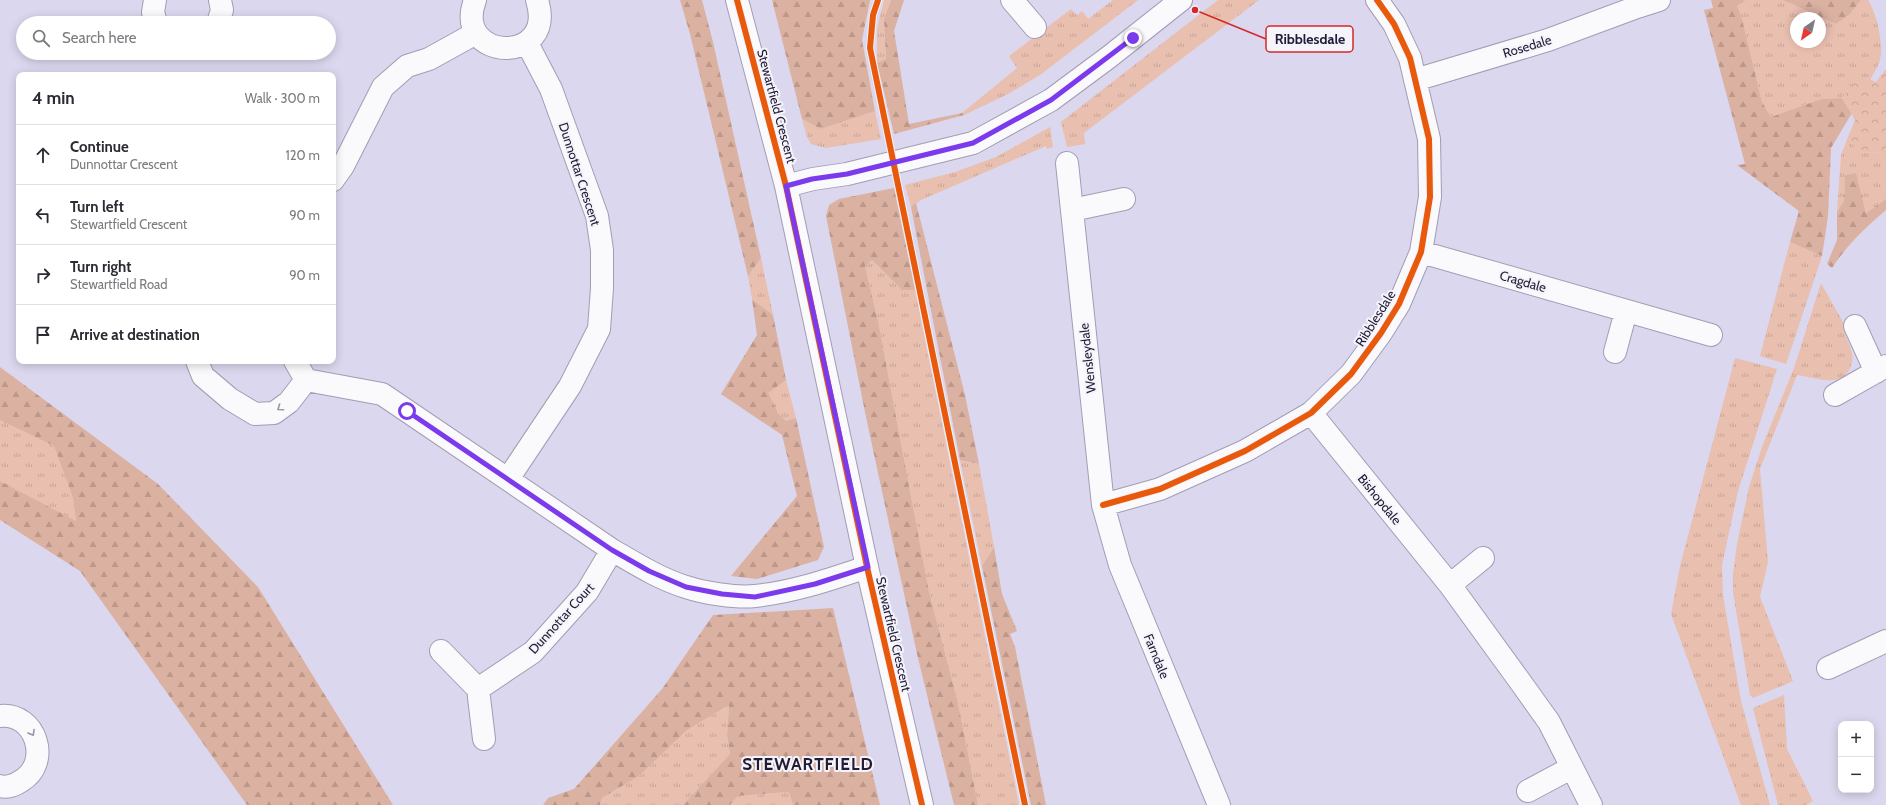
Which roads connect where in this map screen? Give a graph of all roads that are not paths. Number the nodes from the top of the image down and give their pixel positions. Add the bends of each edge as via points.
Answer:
1 (154, 0) edge
2 (220, 0) edge
3 (475, 0) edge
4 (537, 0) edge
5 (737, 0) edge
6 (1012, 0) edge
7 (1181, 0) edge
8 (1377, 0) edge
9 (1659, 0) edge
10 (1636, 3) edge
11 (155, 16) edge
12 (220, 16) edge
13 (1035, 27) dead end
14 (476, 33) junction
15 (527, 43) junction
16 (1415, 80) junction
17 (1067, 163) dead end
18 (336, 176) edge
19 (786, 186) junction
20 (1124, 199) dead end
21 (1072, 210) junction
22 (1421, 252) junction
23 (1626, 311) junction
24 (1855, 326) dead end
25 (1711, 335) dead end
26 (1615, 352) dead end
27 (198, 364) edge
28 (297, 364) edge
29 (1881, 369) edge
30 (306, 380) junction
31 (1835, 395) dead end
32 (1311, 413) junction
33 (508, 479) junction
34 (1102, 505) junction
35 (612, 550) junction
36 (1483, 558) dead end
37 (868, 567) junction
38 (1450, 585) junction
39 (1886, 641) edge
40 (442, 651) dead end
41 (1828, 668) dead end
42 (478, 689) junction
43 (0, 716) edge
44 (484, 739) dead end
45 (1571, 768) junction
46 (0, 786) edge
47 (1528, 791) dead end
48 (922, 805) edge
49 (1219, 805) edge
50 (1591, 805) edge

1 - 11 street
2 - 12 street
3 - 14 street via 472,21
4 - 15 street via 540,23
5 - 19 street, Stewartfield Crescent
6 - 13 street
7 - 19 street via 1051,100 973,143
8 - 16 street, Ribblesdale via 1394,24 1410,58
9 - 10 street, Rosedale
10 - 16 street, Rosedale via 1548,40
14 - 15 street via 484,42 505,50
14 - 18 street via 429,59 407,66 383,87
15 - 33 street, Dunnottar Crescent via 551,89 596,216 602,250 602,288 599,329 570,386
16 - 22 street, Ribblesdale via 1429,139 1430,196
17 - 21 street, Wensleydale
19 - 37 street, Stewartfield Crescent
20 - 21 street
21 - 34 street, Wensleydale
22 - 23 street, Cragdale
22 - 32 street, Ribblesdale via 1399,304 1381,333 1351,374
23 - 25 street, Cragdale
23 - 26 street
24 - 29 street
30 -> 27 street via 289,402 274,412 255,414 230,399 203,376
28 - 30 street
29 - 31 street
30 - 33 street via 382,394
32 - 34 street, Ribblesdale via 1245,451 1160,489
32 - 38 street, Bishopdale
33 - 35 street
34 - 49 street, Farndale via 1120,565
35 - 37 street via 649,571 686,587 755,597 815,584
35 - 42 street, Dunnottar Court via 587,592 533,652
36 - 38 street
37 - 48 street, Stewartfield Crescent
38 - 45 street, Bishopdale via 1548,722
39 - 41 street
40 - 42 street
42 - 44 street
43 -> 46 street via 18,719 27,726 38,746 38,758 26,779
45 - 47 street
45 - 50 street, Bishopdale

